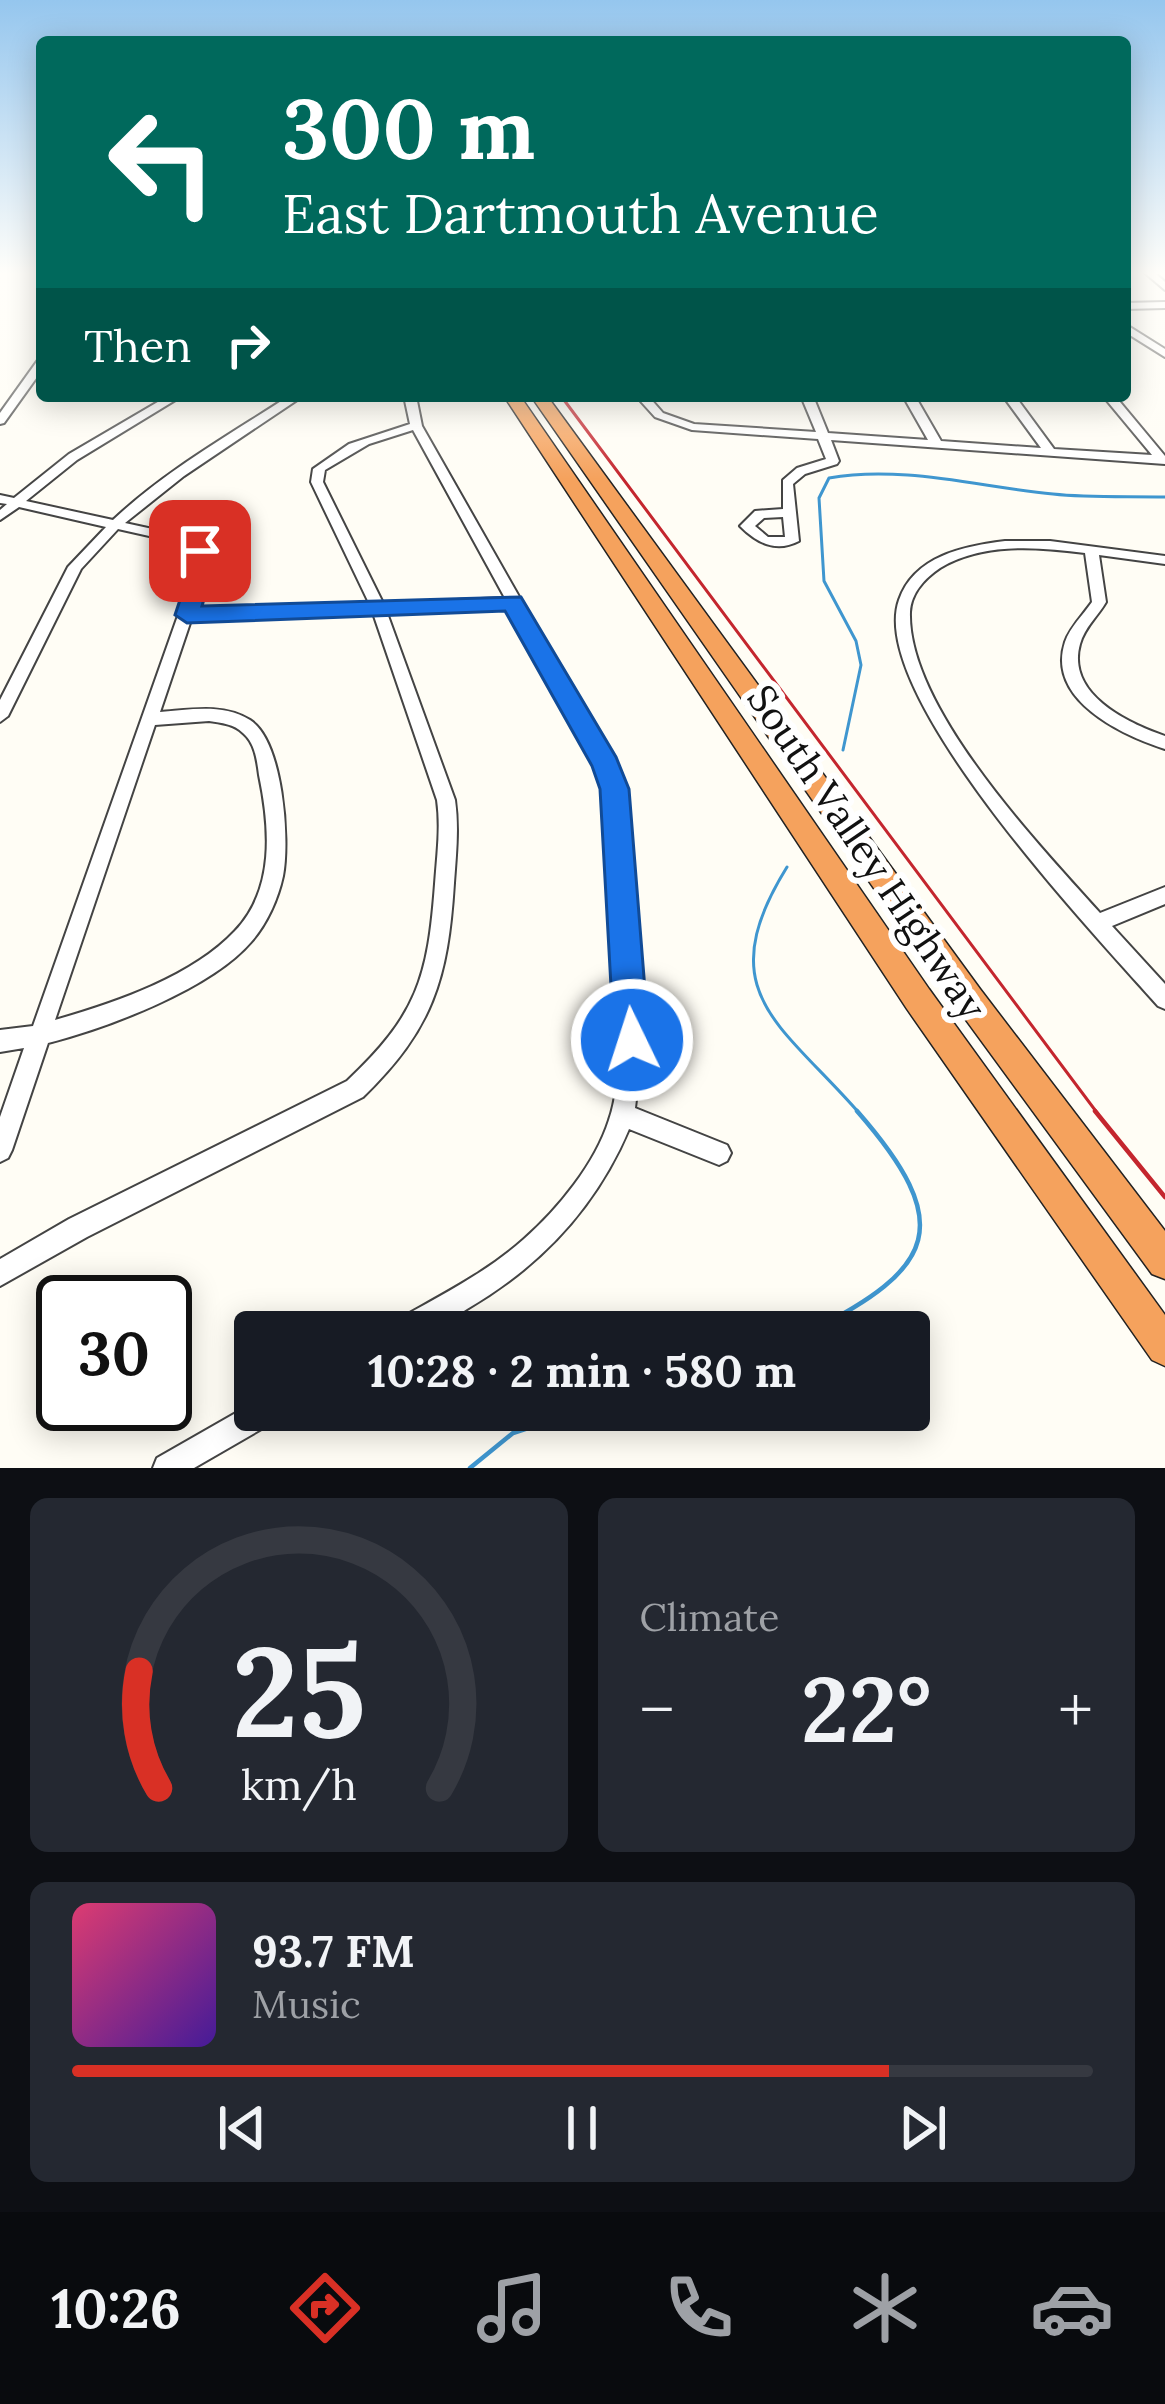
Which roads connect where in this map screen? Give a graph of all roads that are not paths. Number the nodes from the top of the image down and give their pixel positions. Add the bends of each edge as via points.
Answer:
1 (36, 381) edge
2 (166, 402) edge
3 (288, 402) edge
4 (411, 402) edge
5 (527, 402) edge
6 (528, 402) edge
7 (648, 402) edge
8 (810, 402) edge
9 (912, 402) edge
10 (1013, 402) edge
11 (1114, 402) edge
12 (3, 414) edge
13 (416, 426) junction
14 (825, 437) junction
15 (937, 445) junction
16 (1050, 452) junction
17 (1163, 460) edge
18 (0, 499) edge
19 (16, 503) junction
20 (787, 512) dead end
21 (0, 516) edge
22 (117, 525) junction
23 (1092, 552) junction
24 (1165, 560) edge
25 (513, 603) junction
26 (378, 608) junction
27 (187, 615) junction
28 (0, 716) edge
29 (151, 719) junction
30 (1165, 743) edge
31 (1165, 895) edge
32 (1098, 923) junction
33 (1165, 999) edge
34 (40, 1036) junction
35 (0, 1041) edge
36 (623, 1115) junction
37 (0, 1150) edge
38 (719, 1153) dead end
39 (1165, 1261) edge
40 (0, 1273) edge
41 (437, 1311) edge
42 (1165, 1347) edge
43 (234, 1429) edge
44 (167, 1468) edge

1 - 12 street
2 - 19 street
3 - 22 street via 162,484
4 - 13 street
5 - 42 highway, South Valley Highway via 918,999
6 - 39 highway, South Valley Highway via 590,469
7 - 14 street via 669,421 692,427
8 - 14 street
9 - 15 street
10 - 16 street
11 - 17 street
13 - 25 street
13 - 26 street via 371,436 319,469 317,482
14 - 15 street
14 - 20 street via 833,461 792,477
15 - 16 street
16 - 17 street
18 - 19 street
19 - 21 street
19 - 22 street
22 - 27 street via 180,538 200,551 205,558
22 - 28 street via 75,567
23 - 24 street
23 - 30 street via 1100,602 1074,639 1070,666 1089,700 1114,722
23 - 32 street via 989,547 938,563 914,583 902,615 928,698 976,778
25 - 26 street
25 - 36 street via 614,789 632,1040
26 - 27 street
26 - 40 street via 448,823 436,965 411,1032 355,1089
27 - 29 street
29 - 34 street
29 - 34 street via 227,718 258,738 279,834 265,903 247,934 207,968
31 - 32 street
32 - 33 street
34 - 35 street
34 - 37 street
36 - 38 street
36 - 41 street via 586,1184 533,1248
43 - 44 street

